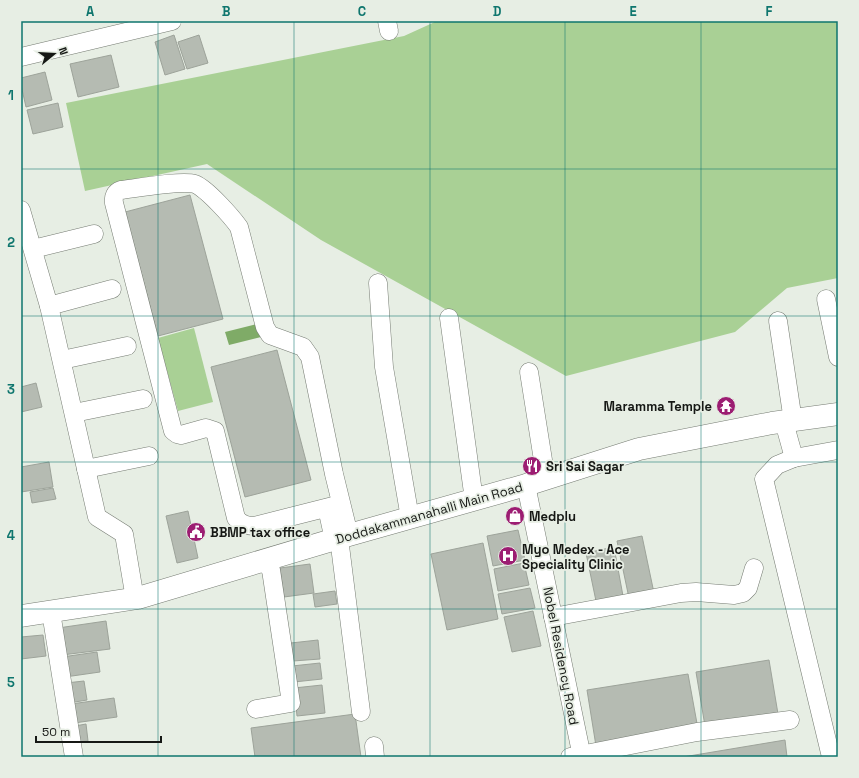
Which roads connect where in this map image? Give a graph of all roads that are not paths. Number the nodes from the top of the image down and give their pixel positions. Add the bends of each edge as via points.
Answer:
1 (172, 21) edge
2 (106, 29) edge
3 (21, 57) edge
4 (21, 210) edge
5 (94, 234) dead end
6 (33, 249) junction
7 (378, 283) dead end
8 (112, 289) dead end
9 (826, 299) dead end
10 (49, 306) junction
11 (449, 318) dead end
12 (778, 321) dead end
13 (127, 346) dead end
14 (838, 357) edge
15 (62, 360) junction
16 (528, 372) dead end
17 (143, 399) dead end
18 (74, 413) junction
19 (838, 414) edge
20 (788, 421) junction
21 (838, 450) edge
22 (149, 456) dead end
23 (794, 458) junction
24 (86, 469) junction
25 (536, 482) junction
26 (474, 500) junction
27 (334, 506) junction
28 (410, 518) junction
29 (341, 538) junction
30 (264, 561) junction
31 (754, 568) dead end
32 (135, 598) junction
33 (51, 612) junction
34 (21, 616) edge
35 (553, 617) junction
36 (256, 709) dead end
37 (361, 712) dead end
38 (790, 720) dead end
39 (577, 756) edge
40 (74, 757) edge
41 (831, 757) edge

1 - 2 street
2 - 3 street
4 - 6 street
5 - 6 street
6 - 10 street
7 - 28 street via 384,367
8 - 10 street
9 - 14 street
10 - 15 street
11 - 26 street
12 - 20 street
13 - 15 street
15 - 18 street
16 - 25 street, Nobel Residency Road
17 - 18 street
18 - 24 street
19 - 20 street, Doddakammanahalli Main Road
20 - 23 street
20 - 25 street, Doddakammanahalli Main Road via 639,449
21 - 23 street
22 - 24 street
23 - 41 street via 777,465 764,479
24 - 32 street via 97,517 124,534
25 - 26 street, Doddakammanahalli Main Road
25 - 35 street, Nobel Residency Road
26 - 28 street, Doddakammanahalli Main Road
27 - 27 street via 246,526 236,518 215,431 206,428 181,435 173,430 114,204 113,199 117,192 181,183 195,184 231,216 239,227 265,327 270,335 303,347 310,357
27 - 29 street
28 - 29 street, Doddakammanahalli Main Road
29 - 30 street, Doddakammanahalli Main Road
29 - 37 street
30 - 32 street, Doddakammanahalli Main Road
30 - 36 street via 272,570 291,703
31 - 35 street via 748,588 743,593 681,593
32 - 33 street, Doddakammanahalli Main Road
33 - 34 street, Doddakammanahalli Main Road
33 - 40 street
35 - 39 street, Nobel Residency Road
38 - 39 street via 697,732

